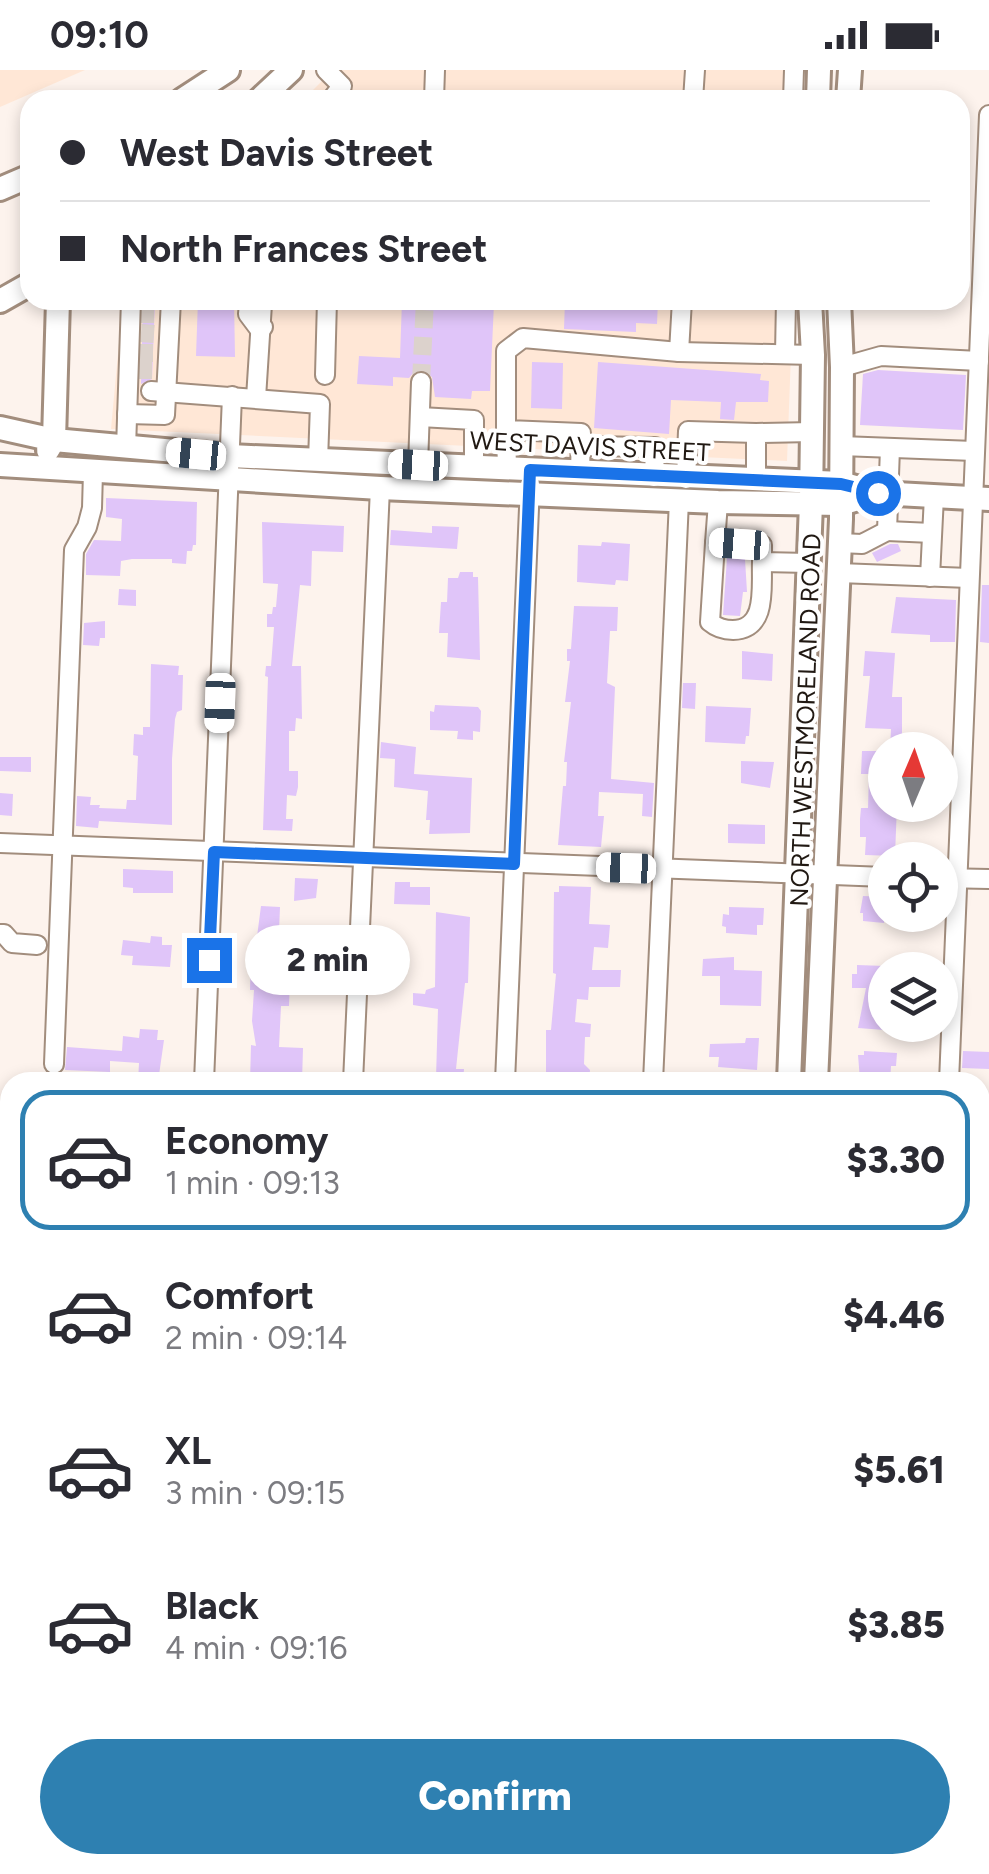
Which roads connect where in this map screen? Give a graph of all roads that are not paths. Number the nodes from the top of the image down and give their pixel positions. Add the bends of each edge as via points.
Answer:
1 (228, 70) edge
2 (291, 70) edge
3 (326, 70) edge
4 (197, 90) edge
5 (270, 90) edge
6 (339, 90) edge
7 (989, 115) edge
8 (18, 288) edge
9 (0, 301) edge
10 (58, 310) edge
11 (253, 310) edge
12 (328, 310) edge
13 (681, 310) edge
14 (786, 310) edge
15 (811, 310) edge
16 (839, 310) edge
17 (148, 338) edge
18 (679, 352) junction
19 (785, 354) junction
20 (813, 355) junction
21 (842, 362) junction
22 (979, 362) junction
23 (325, 375) dead end
24 (421, 382) tunnel mouth
25 (146, 391) junction
26 (232, 396) junction
27 (256, 398) junction
28 (127, 414) junction
29 (420, 417) junction
30 (0, 428) edge
31 (506, 430) junction
32 (756, 432) junction
33 (813, 432) junction
34 (54, 440) junction
35 (581, 446) junction
36 (842, 446) junction
37 (126, 448) junction
38 (890, 448) junction
39 (974, 451) junction
40 (318, 461) junction
41 (0, 465) edge
42 (418, 465) junction
43 (26, 467) junction
44 (474, 467) junction
45 (230, 468) junction
46 (93, 472) junction
47 (580, 472) junction
48 (522, 477) junction
49 (654, 477) junction
50 (756, 481) junction
51 (380, 488) junction
52 (682, 489) junction
53 (812, 493) junction
54 (883, 493) junction
55 (841, 494) junction
56 (934, 496) junction
57 (981, 498) edge
58 (718, 502) junction
59 (887, 531) junction
60 (932, 533) junction
61 (715, 542) junction
62 (851, 543) junction
63 (762, 562) junction
64 (809, 563) junction
65 (850, 573) junction
66 (930, 576) junction
67 (970, 578) junction
68 (952, 842) edge
69 (0, 843) edge
70 (62, 846) junction
71 (214, 852) junction
72 (364, 858) junction
73 (514, 864) junction
74 (663, 869) junction
75 (798, 874) junction
76 (827, 876) junction
77 (868, 877) edge
78 (958, 878) edge
79 (989, 879) edge
80 (949, 932) edge
81 (0, 934) edge
82 (37, 945) dead end
83 (54, 1064) dead end
84 (204, 1072) edge
85 (354, 1072) edge
86 (505, 1072) edge
87 (653, 1072) edge
88 (790, 1072) edge
89 (817, 1072) edge
90 (949, 1072) edge

1 - 4 main road
2 - 5 main road
3 - 6 street
7 - 22 street
8 - 9 main road
10 - 34 main road
11 - 27 street via 248,314 260,330
12 - 23 street
13 - 18 street
14 - 19 street
15 - 20 main road, NORTH WESTMORELAND ROAD
16 - 21 main road, NORTH WESTMORELAND ROAD
17 - 25 street
17 - 25 street
18 - 19 street
18 - 31 street via 523,338 506,351
19 - 20 street
20 - 21 main road
20 - 33 main road, NORTH WESTMORELAND ROAD
21 - 22 street via 881,356
21 - 36 main road, NORTH WESTMORELAND ROAD
22 - 39 street
24 - 29 street
25 - 26 street
25 - 28 street
25 - 28 street via 165,415
26 - 27 street
26 - 45 street
27 - 40 street via 320,404
28 - 37 street
29 - 42 street
29 - 44 street via 474,420
30 - 34 main road, WEST DAVIS STREET
31 - 35 street via 581,433
31 - 48 street
32 - 33 street
32 - 50 street
32 - 52 street via 688,431
33 - 53 main road, NORTH WESTMORELAND ROAD
34 - 37 main road, WEST DAVIS STREET
34 - 43 main road via 45,456
35 - 47 street
35 - 49 street via 654,448
36 - 38 street
36 - 55 main road, NORTH WESTMORELAND ROAD
37 - 45 main road, WEST DAVIS STREET
38 - 39 street
38 - 54 street
39 - 57 street
40 - 42 main road, WEST DAVIS STREET
40 - 45 main road, WEST DAVIS STREET
41 - 43 main road, WEST DAVIS STREET
42 - 44 main road, WEST DAVIS STREET
43 - 46 main road, WEST DAVIS STREET
44 - 48 main road, WEST DAVIS STREET
45 - 46 main road, WEST DAVIS STREET
45 - 51 main road, WEST DAVIS STREET
45 - 71 street
46 - 70 street via 92,508 74,550
47 - 48 main road, WEST DAVIS STREET
47 - 49 main road, WEST DAVIS STREET
48 - 51 main road, WEST DAVIS STREET
48 - 52 main road, WEST DAVIS STREET
48 - 73 street
49 - 52 main road, WEST DAVIS STREET
50 - 52 main road, WEST DAVIS STREET
50 - 53 main road, WEST DAVIS STREET
51 - 72 street
52 - 58 main road, WEST DAVIS STREET
52 - 74 street
53 - 55 main road, WEST DAVIS STREET
53 - 58 main road, WEST DAVIS STREET
53 - 64 main road, NORTH WESTMORELAND ROAD
54 - 55 main road, WEST DAVIS STREET
54 - 56 main road, WEST DAVIS STREET
54 - 59 street
55 - 62 main road, NORTH WESTMORELAND ROAD
56 - 57 main road, WEST DAVIS STREET
56 - 60 street
57 - 67 street
58 - 61 street
59 - 60 street
59 - 62 street
60 - 66 street
61 - 63 street via 762,546
61 - 63 street via 710,622 717,628 749,627 757,618
62 - 65 main road, NORTH WESTMORELAND ROAD
63 - 64 street
64 - 75 main road, NORTH WESTMORELAND ROAD
65 - 66 street
65 - 76 main road, NORTH WESTMORELAND ROAD
66 - 67 street
67 - 68 street
69 - 70 street
70 - 71 street
70 - 83 street
71 - 72 street
71 - 84 street
72 - 73 street
72 - 85 street
73 - 74 street
73 - 86 street
74 - 75 street
74 - 87 street
75 - 76 street
75 - 88 main road, NORTH WESTMORELAND ROAD
76 - 77 street
76 - 89 main road, NORTH WESTMORELAND ROAD
78 - 79 street
80 - 90 street
81 - 82 street via 12,944

